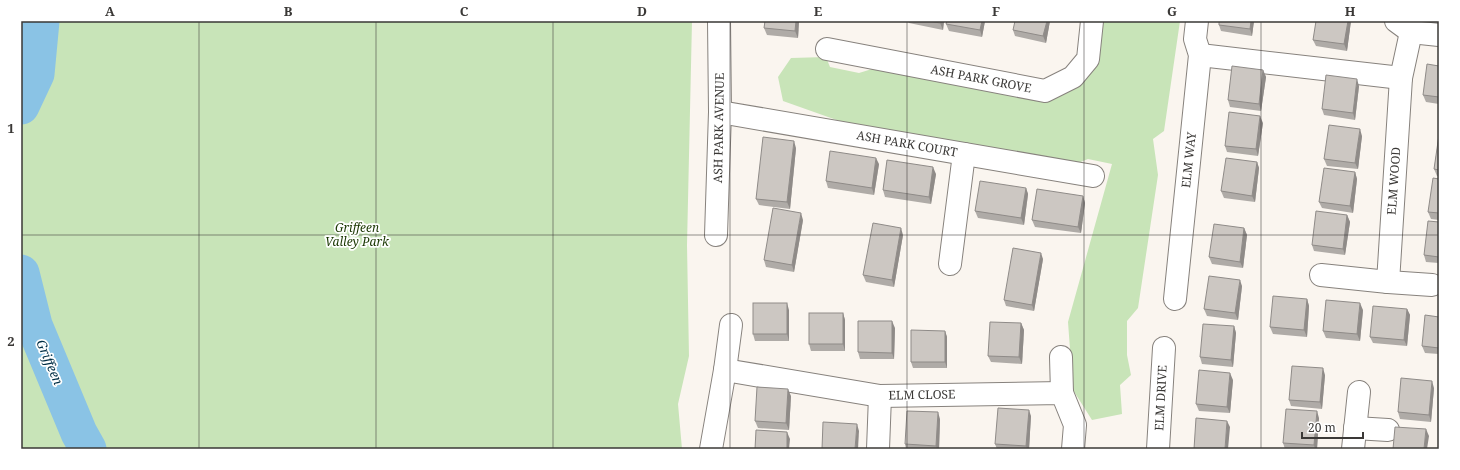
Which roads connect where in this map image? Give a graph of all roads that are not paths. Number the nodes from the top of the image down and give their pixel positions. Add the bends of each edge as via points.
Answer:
1 (719, 21) edge
2 (1092, 21) edge
3 (1197, 21) edge
4 (1404, 27) edge
5 (1439, 35) edge
6 (827, 49) dead end
7 (1200, 55) junction
8 (1401, 78) junction
9 (720, 112) junction
10 (964, 154) junction
11 (1093, 176) dead end
12 (716, 235) dead end
13 (950, 264) dead end
14 (1321, 275) dead end
15 (1388, 282) junction
16 (1432, 285) dead end
17 (1175, 299) dead end
18 (731, 325) dead end
19 (1164, 348) dead end
20 (1061, 357) dead end
21 (725, 370) junction
22 (1359, 392) dead end
23 (1062, 393) junction
24 (880, 396) junction
25 (1388, 430) dead end
26 (1354, 439) edge
27 (711, 449) edge
28 (878, 449) edge
29 (1074, 449) edge
30 (1158, 449) edge

1 - 9 street, ASH PARK AVENUE
2 - 6 street, ASH PARK GROVE via 1088,59 1072,77 1045,91
3 - 7 street, ELM WAY via 1195,39
4 - 5 street
4 - 8 street, ELM WOOD
7 - 8 street
7 - 17 street, ELM WAY
8 - 15 street, ELM WOOD
9 - 10 street, ASH PARK COURT
9 - 12 street, ASH PARK AVENUE
10 - 11 street, ASH PARK COURT
10 - 13 street
14 - 15 street
15 - 16 street
18 - 21 street
19 - 30 street, ELM DRIVE
20 - 23 street
21 - 24 street, ELM CLOSE
21 - 27 street
22 - 26 street
23 - 24 street, ELM CLOSE
23 - 29 street via 1076,425
24 - 28 street
25 - 26 street

